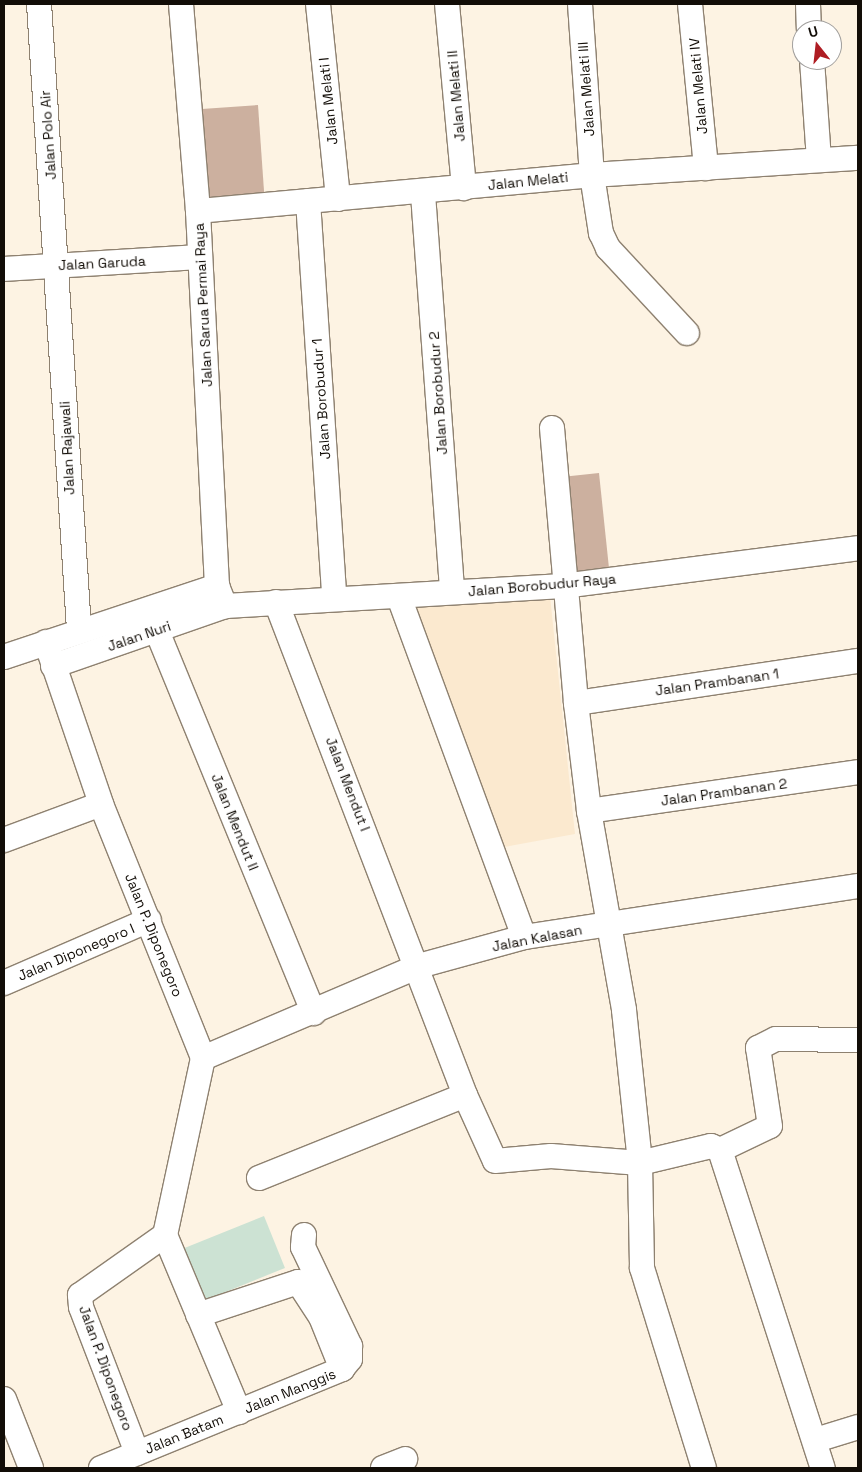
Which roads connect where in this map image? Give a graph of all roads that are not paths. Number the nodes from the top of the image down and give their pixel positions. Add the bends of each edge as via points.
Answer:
1 (39, 4) edge
2 (181, 4) edge
3 (318, 4) edge
4 (447, 4) edge
5 (580, 4) edge
6 (690, 4) edge
7 (808, 4) edge
8 (809, 20) edge
9 (813, 70) edge
10 (858, 158) edge
11 (819, 160) junction
12 (706, 168) junction
13 (592, 174) junction
14 (464, 188) junction
15 (423, 194) junction
16 (338, 199) junction
17 (308, 201) junction
18 (198, 211) junction
19 (200, 257) junction
20 (56, 266) junction
21 (4, 269) edge
22 (687, 333) dead end
23 (552, 428) dead end
24 (858, 548) edge
25 (563, 586) junction
26 (452, 592) junction
27 (221, 596) junction
28 (334, 596) junction
29 (400, 597) junction
30 (276, 602) junction
31 (79, 629) junction
32 (157, 631) junction
33 (46, 642) junction
34 (4, 656) edge
35 (858, 661) edge
36 (53, 666) junction
37 (576, 703) junction
38 (858, 772) edge
39 (101, 804) junction
40 (589, 811) junction
41 (4, 840) edge
42 (858, 886) edge
43 (149, 920) junction
44 (611, 924) junction
45 (524, 937) junction
46 (419, 966) junction
47 (4, 983) edge
48 (314, 1013) junction
49 (858, 1040) edge
50 (203, 1058) junction
51 (466, 1095) junction
52 (720, 1150) junction
53 (640, 1163) junction
54 (258, 1178) dead end
55 (165, 1235) junction
56 (304, 1235) dead end
57 (198, 1315) junction
58 (342, 1369) junction
59 (4, 1399) edge
60 (239, 1412) junction
61 (858, 1427) edge
62 (816, 1440) junction
63 (137, 1453) junction
64 (405, 1459) dead end
65 (32, 1468) edge
66 (101, 1468) edge
67 (383, 1468) edge
68 (704, 1468) edge
69 (823, 1468) edge

1 - 20 street, Jalan Polo Air
2 - 18 street, Jalan Sarua Permai Raya
3 - 16 street, Jalan Melati I
4 - 14 street, Jalan Melati II
5 - 13 street, Jalan Melati III
6 - 12 street, Jalan Melati IV
7 - 8 street
9 - 11 street
10 - 11 street, Jalan Melati
11 - 12 street, Jalan Melati
12 - 13 street, Jalan Melati
13 - 14 street, Jalan Melati
13 - 22 street, Jalan Melati III via 601,233 608,248
14 - 15 street, Jalan Melati
15 - 16 street, Jalan Melati
15 - 26 street, Jalan Borobudur 2
16 - 17 street, Jalan Melati
17 - 18 street, Jalan Melati
17 - 28 street, Jalan Borobudur 1
18 - 19 street, Jalan Sarua Permai Raya
19 - 20 street, Jalan Garuda
19 - 27 street, Jalan Sarua Permai Raya
20 - 21 street, Jalan Garuda
20 - 31 street, Jalan Rajawali
23 - 25 street
24 - 25 street, Jalan Borobudur Raya
25 - 26 street, Jalan Borobudur Raya
25 - 37 street
26 - 29 street, Jalan Borobudur Raya
27 - 30 street, Jalan Borobudur Raya
27 - 31 street, Jalan Nuri
27 - 32 street, Jalan Nuri
28 - 29 street, Jalan Borobudur Raya
28 - 30 street, Jalan Borobudur Raya
29 - 45 street
30 - 46 street, Jalan Mendut I
31 - 33 street, Jalan Nuri
32 - 36 street, Jalan Nuri
32 - 48 street, Jalan Mendut II
33 - 34 street, Jalan Nuri
33 - 36 street, Jalan P. Diponegoro
35 - 37 street, Jalan Prambanan 1
36 - 39 street, Jalan P. Diponegoro
37 - 40 street
38 - 40 street, Jalan Prambanan 2
39 - 41 street
39 - 43 street, Jalan P. Diponegoro
40 - 44 street
42 - 44 street, Jalan Kalasan
43 - 47 street, Jalan Diponegoro I
43 - 50 street, Jalan P. Diponegoro
44 - 45 street, Jalan Kalasan
44 - 53 street
45 - 46 street, Jalan Kalasan
46 - 48 street, Jalan Kalasan
46 - 51 street, Jalan Mendut I
48 - 50 street, Jalan Kalasan
49 - 52 street via 776,1039 758,1048 770,1126
50 - 55 street
51 - 53 street, Jalan Mendut I via 495,1161 551,1156
51 - 54 street
52 - 53 street via 711,1146
52 - 62 street
53 - 68 street via 642,1268
55 - 57 street
55 - 63 street, Jalan P. Diponegoro via 80,1295 81,1307
56 - 58 street via 303,1247 350,1346 350,1359
57 - 58 street via 298,1282 321,1317
57 - 60 street
58 - 60 street, Jalan Manggis
59 - 65 street
60 - 63 street, Jalan Batam
61 - 62 street
62 - 69 street
63 - 66 street, Jalan Batam
64 - 67 street

